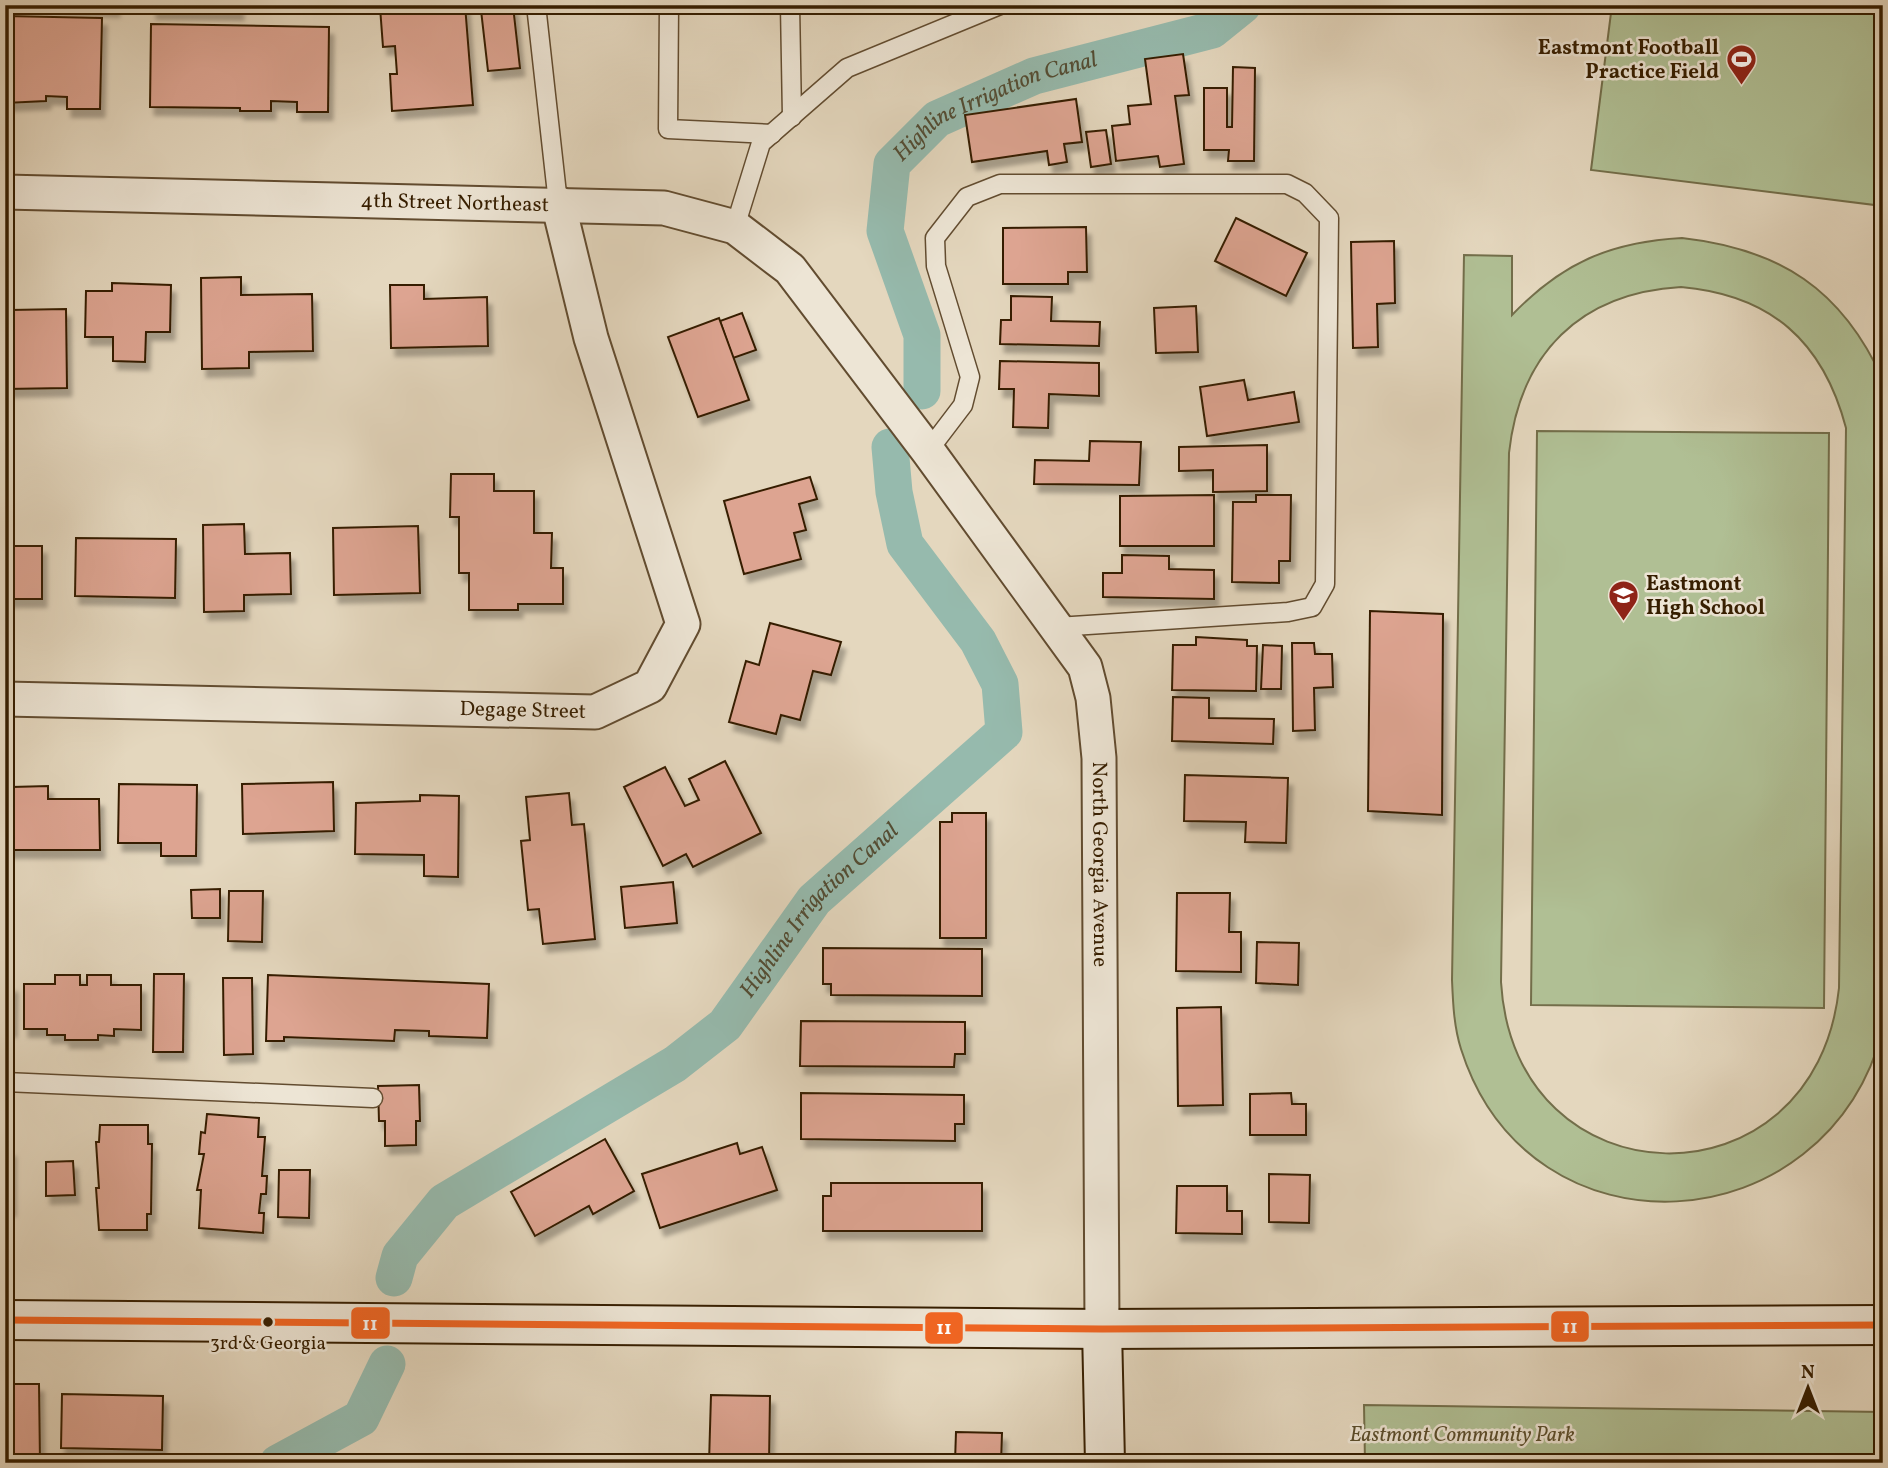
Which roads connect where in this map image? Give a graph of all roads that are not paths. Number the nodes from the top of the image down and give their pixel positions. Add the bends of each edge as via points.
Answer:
1 (536, 5) edge
2 (669, 5) edge
3 (790, 5) edge
4 (1000, 5) edge
5 (792, 117) junction
6 (772, 134) junction
7 (5, 192) edge
8 (558, 203) junction
9 (735, 227) junction
10 (848, 345) joint
11 (928, 451) junction
12 (1057, 627) junction
13 (5, 699) edge
14 (5, 1082) edge
15 (373, 1098) dead end
16 (5, 1320) edge
17 (1883, 1325) edge
18 (1102, 1329) junction
19 (1105, 1463) edge

1 - 8 lane
2 - 6 lane via 668,129
3 - 5 lane
4 - 5 lane via 847,68
5 - 6 lane
6 - 9 lane via 761,143
7 - 8 street, 4th Street Northeast
8 - 9 street, 4th Street Northeast via 664,208
8 - 13 street, Degage Street via 591,338 683,624 650,686 595,712
9 - 10 street, 4th Street Northeast via 790,269
10 - 11 street, North Georgia Avenue
11 - 12 street, North Georgia Avenue
11 - 12 lane via 963,405 970,377 936,266 935,239 967,197 1000,184 1287,184 1305,193 1329,218 1325,584 1312,607
12 - 18 street, North Georgia Avenue via 1085,667 1100,758
14 - 15 lane
16 - 18 street
17 - 18 street
18 - 19 street, North Georgia Avenue

